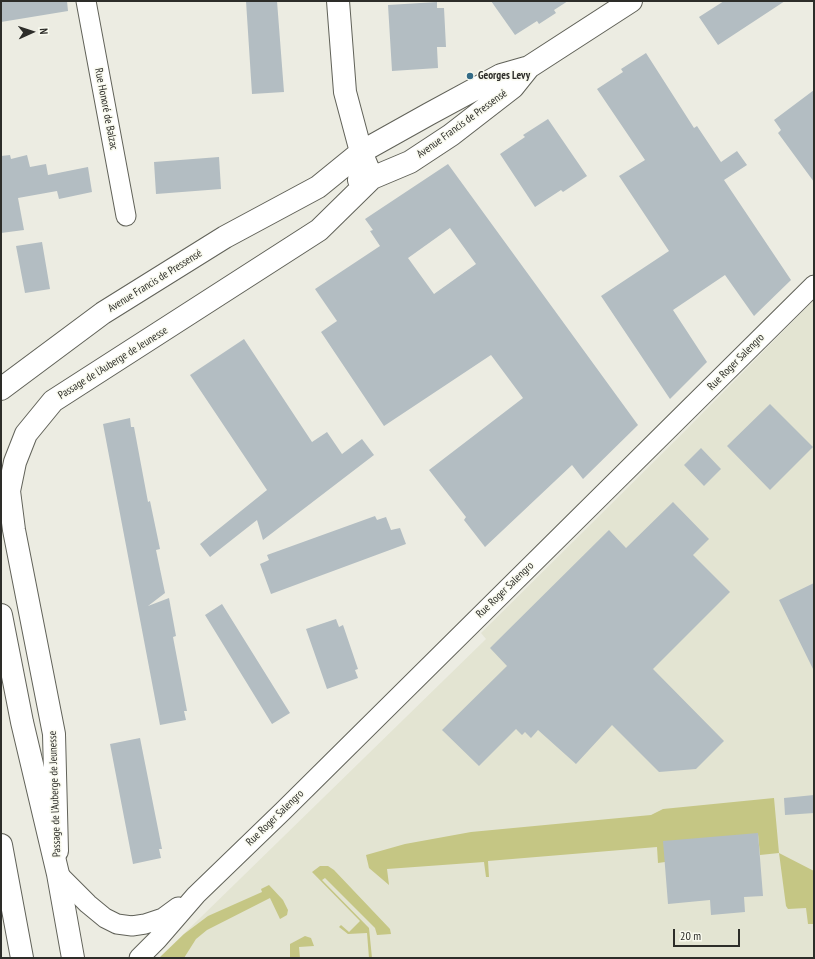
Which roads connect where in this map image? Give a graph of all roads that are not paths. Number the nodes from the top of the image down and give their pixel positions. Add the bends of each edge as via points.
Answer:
1 (86, 1) edge
2 (338, 1) edge
3 (631, 1) edge
4 (529, 67) junction
5 (361, 152) junction
6 (372, 178) junction
7 (318, 187) junction
8 (126, 216) dead end
9 (814, 284) edge
10 (1, 389) edge
11 (1, 615) edge
12 (1, 845) edge
13 (58, 874) junction
14 (196, 895) junction
15 (22, 958) edge
16 (73, 958) edge
17 (139, 958) edge

1 - 8 street, Rue Honoré de Balzac
2 - 5 main road via 345,92
3 - 4 main road, Avenue Francis de Pressensé
4 - 5 main road, Avenue Francis de Pressensé via 501,75
4 - 6 main road, Avenue Francis de Pressensé via 513,87 451,135 410,162
5 - 6 main road
5 - 7 main road, Avenue Francis de Pressensé
6 - 7 main road, Avenue Francis de Pressensé
6 - 13 main road, Passage de l'Auberge de Jeunesse via 319,230 53,401 26,434 15,462 9,491 14,530 54,734
7 - 10 main road, Avenue Francis de Pressensé via 225,237 110,309
9 - 14 street, Rue Roger Salengro
11 - 13 main road via 22,722
12 - 15 main road
13 - 14 street, Rue Roger Salengro via 88,904 117,924 132,926 163,918
13 - 16 main road
14 - 17 street, Rue Roger Salengro

